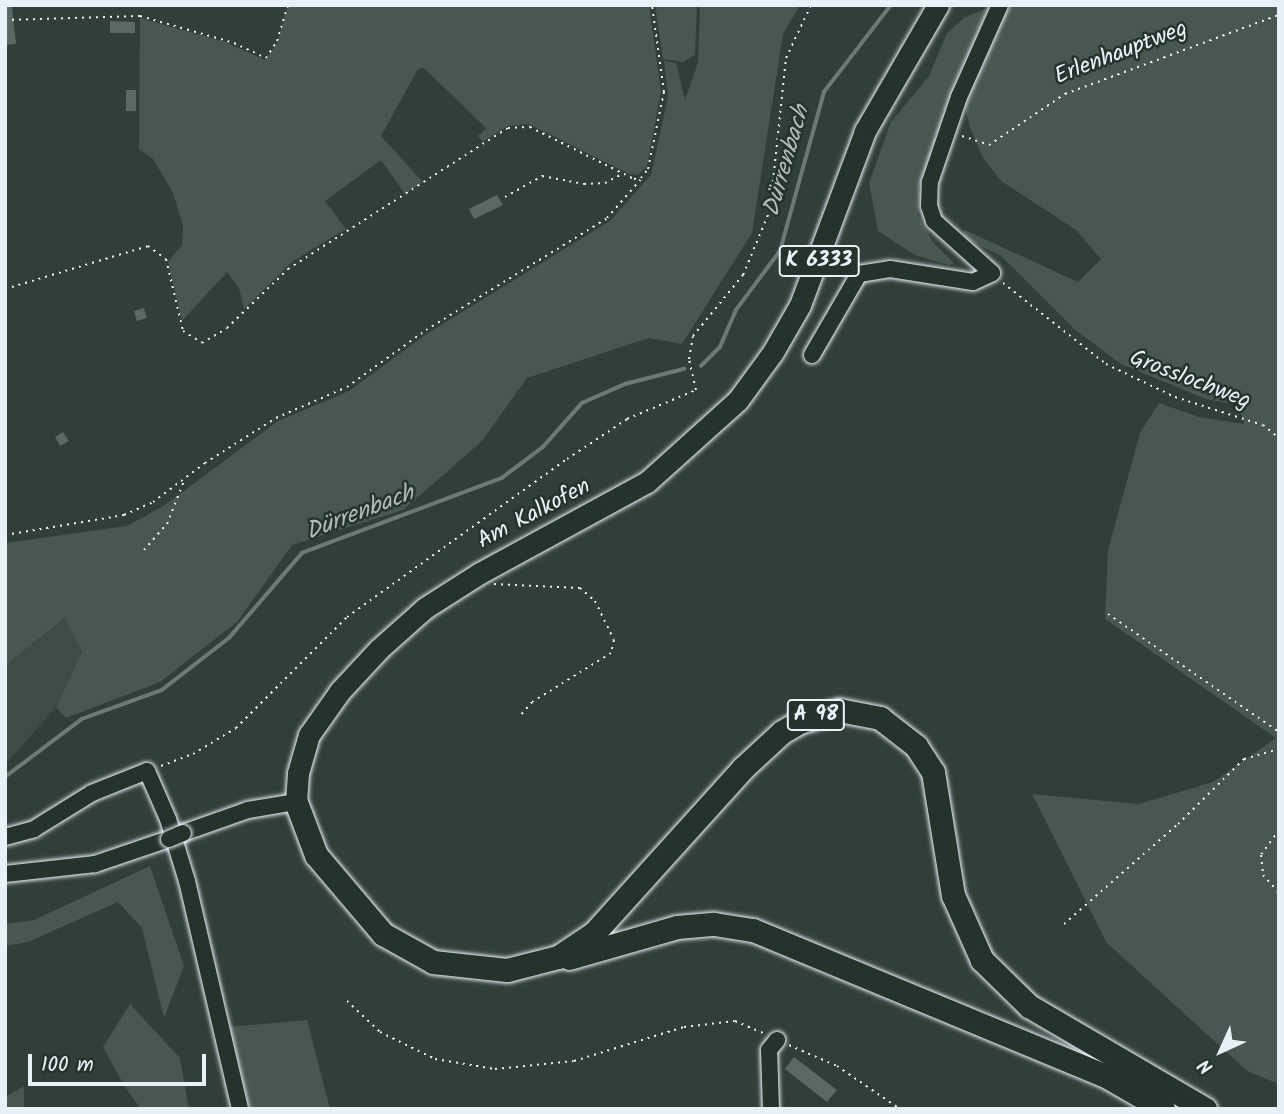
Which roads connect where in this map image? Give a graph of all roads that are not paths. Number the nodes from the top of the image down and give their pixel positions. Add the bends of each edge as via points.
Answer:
1 (938, 5) edge
2 (1000, 5) edge
3 (812, 355) dead end
4 (296, 802) junction
5 (5, 837) edge
6 (5, 874) edge
7 (538, 964) junction
8 (777, 1040) road end
9 (240, 1109) edge
10 (771, 1109) edge
11 (1163, 1109) edge
12 (1205, 1109) edge

1 - 4 main road, Am Kalkofen / K 6333 via 865,131 800,305 774,352 738,400 648,482 425,608 331,701 306,746
2 - 3 street via 948,130 930,182 929,206 934,221 992,273 973,282 890,269 859,274
4 - 6 street via 248,810 95,864
4 - 7 highway, A 98 via 316,855 383,934 413,954 452,967 508,970
5 - 9 street via 34,829 92,793 147,771 187,881
7 - 11 highway, A 98 via 685,925 753,930 1106,1076
7 - 12 highway, A 98 via 578,946 610,919 744,768 782,732 819,714 859,712 901,731 933,772 953,895 982,960 1029,1006
8 - 10 street via 769,1050

